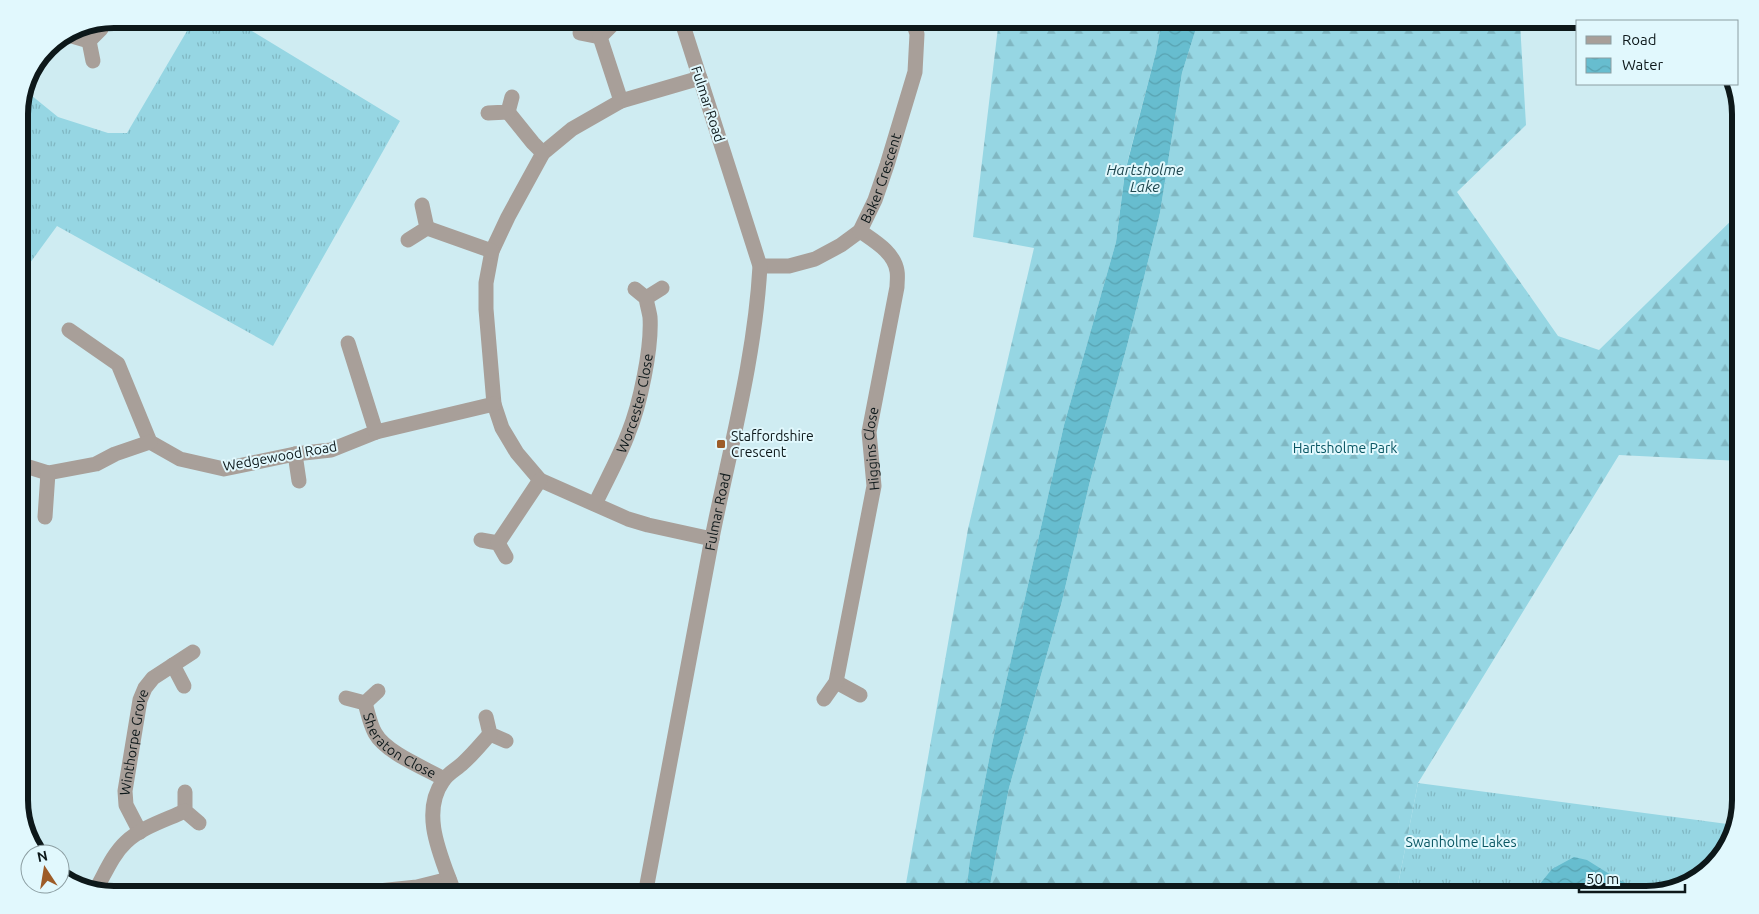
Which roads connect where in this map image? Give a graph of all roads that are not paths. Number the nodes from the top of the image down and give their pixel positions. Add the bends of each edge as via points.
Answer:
1 (609, 28) edge
2 (684, 28) edge
3 (915, 28) edge
4 (101, 29) dead end
5 (580, 33) dead end
6 (75, 37) edge
7 (600, 37) junction
8 (89, 41) junction
9 (93, 61) dead end
10 (700, 78) junction
11 (512, 97) dead end
12 (621, 101) junction
13 (508, 112) junction
14 (488, 113) dead end
15 (543, 153) junction
16 (422, 205) dead end
17 (427, 228) junction
18 (860, 231) junction
19 (408, 240) dead end
20 (492, 251) junction
21 (760, 266) junction
22 (662, 288) dead end
23 (69, 330) dead end
24 (348, 343) dead end
25 (494, 404) junction
26 (376, 432) junction
27 (150, 442) junction
28 (295, 454) junction
29 (28, 467) edge
30 (48, 473) junction
31 (540, 480) junction
32 (299, 481) dead end
33 (596, 504) junction
34 (45, 517) dead end
35 (712, 539) junction
36 (481, 540) dead end
37 (498, 544) junction
38 (506, 557) dead end
39 (193, 652) dead end
40 (173, 665) junction
41 (836, 682) junction
42 (184, 686) dead end
43 (378, 691) dead end
44 (860, 695) dead end
45 (346, 698) dead end
46 (824, 699) dead end
47 (365, 703) junction
48 (486, 717) dead end
49 (490, 734) junction
50 (506, 741) dead end
51 (444, 779) junction
52 (185, 792) dead end
53 (185, 811) junction
54 (199, 824) dead end
55 (140, 832) junction
56 (449, 879) junction
57 (98, 885) edge
58 (421, 886) edge
59 (452, 886) edge
60 (647, 886) edge

1 - 7 street
2 - 10 street, Fulmar Road
3 - 18 street, Baker Crescent via 915,72 881,183
4 - 8 street
5 - 7 street
6 - 8 street
7 - 12 street
8 - 9 street
10 - 12 street
10 - 21 street, Fulmar Road
11 - 13 street
12 - 15 street via 572,129
13 - 14 street
13 - 15 street
15 - 20 street
16 - 17 street
17 - 19 street
17 - 20 street
18 - 21 street, Baker Crescent via 815,259 789,266
18 - 41 street, Higgins Close via 893,259 898,272 869,432 874,486
20 - 25 street via 486,300
21 - 35 street, Fulmar Road via 752,341
22 - 33 street, Worcester Close via 640,294 650,317 650,336 638,400 629,433
23 - 27 street via 118,364
24 - 26 street
25 - 26 street, Wedgewood Road
25 - 31 street via 502,428 517,453
26 - 28 street, Wedgewood Road via 330,450
27 - 28 street, Wedgewood Road via 180,459 224,470
27 - 30 street via 96,464
28 - 32 street
29 - 30 street
30 - 34 street
31 - 33 street
31 - 37 street
33 - 35 street via 628,519
35 - 60 street, Fulmar Road
36 - 37 street
37 - 38 street
39 - 40 street, Winthorpe Grove
40 - 42 street
40 - 55 street, Winthorpe Grove via 153,678 140,700 125,791 126,804
41 - 44 street
41 - 46 street, Higgins Close
43 - 47 street, Sheraton Close
45 - 47 street, Sheraton Close
47 - 51 street, Sheraton Close via 375,733 382,742
48 - 49 street
49 - 50 street
49 - 51 street
51 - 56 street via 432,808 433,831
52 - 53 street
53 - 54 street
53 - 55 street
55 - 57 street via 126,842
56 - 58 street
56 - 59 street

